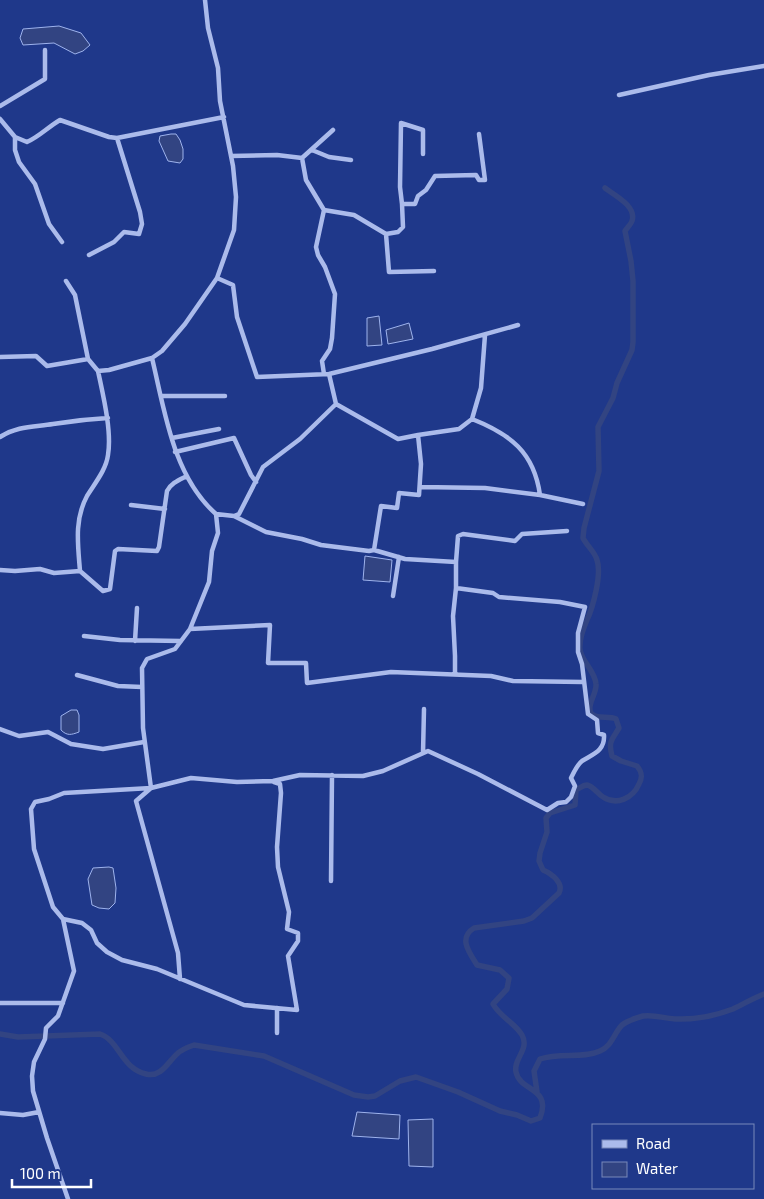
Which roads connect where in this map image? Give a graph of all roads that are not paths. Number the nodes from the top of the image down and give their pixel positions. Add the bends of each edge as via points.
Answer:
1 (205, 0) edge
2 (45, 50) dead end
3 (764, 66) edge
4 (619, 95) dead end
5 (0, 106) edge
6 (224, 117) junction
7 (0, 119) edge
8 (332, 130) dead end
9 (479, 134) dead end
10 (15, 138) junction
11 (117, 138) junction
12 (312, 150) junction
13 (423, 154) dead end
14 (231, 156) junction
15 (302, 158) junction
16 (351, 160) dead end
17 (402, 204) junction
18 (324, 210) junction
19 (386, 234) junction
20 (62, 242) dead end
21 (89, 255) dead end
22 (434, 271) dead end
23 (217, 278) junction
24 (66, 281) dead end
25 (518, 325) dead end
26 (485, 335) junction
27 (0, 358) edge
28 (152, 358) junction
29 (88, 359) junction
30 (98, 371) junction
31 (327, 374) junction
32 (161, 396) junction
33 (225, 396) dead end
34 (336, 404) junction
35 (108, 418) junction
36 (472, 418) junction
37 (220, 429) dead end
38 (418, 435) junction
39 (0, 437) edge
40 (172, 438) junction
41 (175, 452) junction
42 (187, 476) junction
43 (256, 482) junction
44 (421, 487) junction
45 (540, 495) junction
46 (583, 504) dead end
47 (131, 505) dead end
48 (165, 509) junction
49 (216, 514) junction
50 (234, 516) junction
51 (567, 531) dead end
52 (374, 550) junction
53 (399, 557) junction
54 (456, 562) junction
55 (0, 570) edge
56 (80, 571) junction
57 (456, 588) junction
58 (393, 596) dead end
59 (137, 608) dead end
60 (190, 629) junction
61 (84, 636) dead end
62 (134, 641) junction
63 (180, 641) junction
64 (77, 674) dead end
65 (455, 674) junction
66 (583, 682) junction
67 (142, 687) junction
68 (424, 709) dead end
69 (0, 729) edge
70 (144, 742) junction
71 (423, 753) junction
72 (332, 775) junction
73 (274, 781) junction
74 (151, 788) junction
75 (331, 881) dead end
76 (63, 919) junction
77 (180, 978) junction
78 (0, 1002) edge
79 (63, 1003) junction
80 (277, 1008) junction
81 (277, 1033) dead end
82 (39, 1112) junction
83 (0, 1113) edge
84 (68, 1199) edge

1 - 6 street
2 - 5 street via 45,79
3 - 4 street
6 - 11 street
6 - 14 street
7 - 10 street
8 - 12 street
9 - 17 street via 486,180 479,180 476,174 435,176 415,204
10 - 11 street via 27,142 60,120 65,120
10 - 20 street via 19,162 36,184 49,224
11 - 21 street via 142,224 139,234 124,232 114,242
12 - 15 street
12 - 16 street via 329,157
13 - 17 street via 423,130 402,123
14 - 15 street
14 - 23 street via 236,197 234,230
15 - 18 street via 306,180
17 - 19 street via 403,227 398,232
18 - 19 street via 354,215
18 - 31 street via 316,247 335,294 330,350 322,361
19 - 22 street via 389,272
23 - 28 street via 185,324
23 - 31 street via 233,285 237,317 256,377
24 - 29 street via 75,295
25 - 26 street
26 - 31 street
26 - 36 street via 481,388
27 - 29 street via 36,356 47,366
28 - 30 street
28 - 32 street
29 - 30 street
30 - 35 street
31 - 34 street
32 - 33 street
32 - 40 street
34 - 38 street via 398,439
34 - 43 street via 300,439 263,467
35 - 39 street via 21,427
35 - 56 street via 108,455 100,477 87,496 77,527
36 - 38 street via 459,429
36 - 45 street via 492,426 524,450 538,478
37 - 40 street
38 - 44 street
40 - 41 street
41 - 42 street
41 - 43 street via 234,438
42 - 48 street via 169,486
42 - 49 street
43 - 50 street via 242,511
44 - 45 street via 485,488
44 - 52 street via 419,495 399,493 397,508 381,506
45 - 46 street
47 - 48 street
48 - 56 street via 157,552 118,549 110,589 103,591
49 - 50 street
49 - 60 street via 218,533 212,551 209,582
50 - 52 street via 266,532 321,545
51 - 54 street via 522,534 515,541 463,534 458,536
52 - 53 street
53 - 54 street
53 - 58 street
54 - 57 street
55 - 56 street
57 - 65 street via 453,616
57 - 66 street via 493,593 499,598 585,607 578,644
59 - 62 street
60 - 63 street
60 - 65 street via 270,625 268,663 306,663 307,683 391,672
61 - 62 street
62 - 63 street
63 - 67 street via 174,649 147,659 142,668
64 - 67 street via 118,686
65 - 66 street via 513,681
66 - 71 street via 588,714 597,720 598,733 604,735 604,740 594,756 582,761 574,771 571,778 575,786 566,802 558,802 547,810 428,751
67 - 70 street
68 - 71 street
69 - 70 street via 19,736 48,732 71,744 103,749
70 - 74 street
71 - 72 street via 363,776
72 - 73 street via 300,775
72 - 75 street
73 - 74 street via 191,778
73 - 80 street via 280,784 277,847 278,867 289,912 286,929 298,933 298,941 288,956 297,1010
74 - 76 street via 64,793 35,802 31,809 34,849 53,907
74 - 77 street via 136,801 178,952
76 - 77 street via 82,923 107,952
76 - 79 street via 74,971
77 - 80 street via 244,1005
78 - 79 street
79 - 82 street via 58,1016 46,1028 34,1062 33,1091
80 - 81 street
82 - 83 street via 23,1115
82 - 84 street

